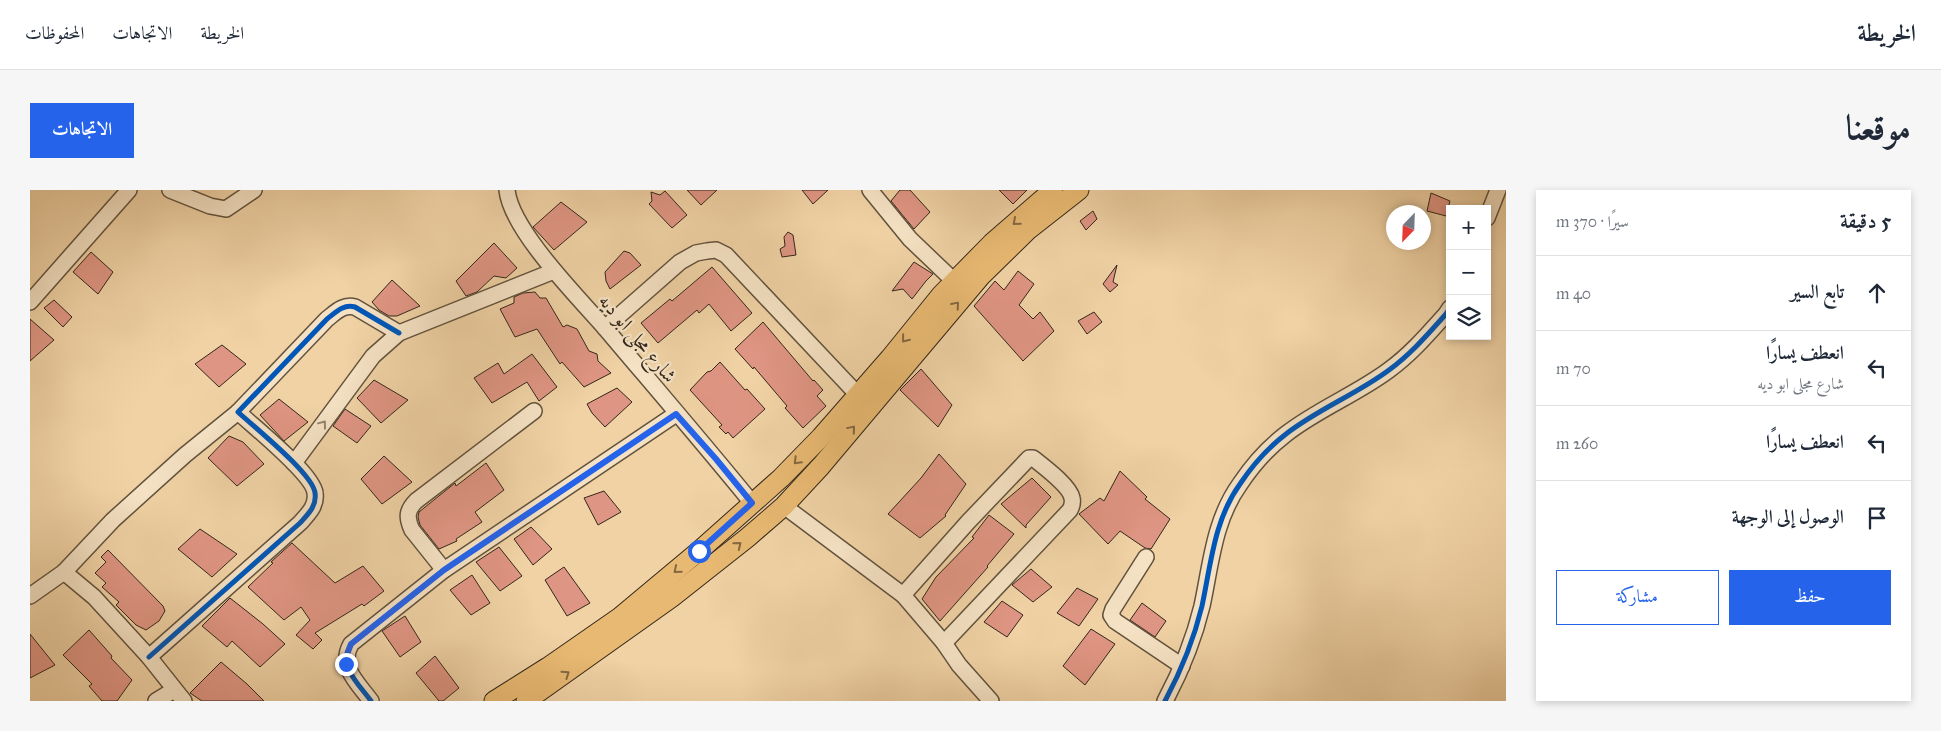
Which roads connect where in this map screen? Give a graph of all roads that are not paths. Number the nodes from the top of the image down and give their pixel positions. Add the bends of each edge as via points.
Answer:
1 (129, 190) edge
2 (170, 190) edge
3 (254, 190) edge
4 (507, 190) edge
5 (1053, 190) edge
6 (1079, 190) edge
7 (1498, 190) edge
8 (875, 192) edge
9 (1491, 208) edge
10 (554, 271) junction
11 (955, 282) junction
12 (30, 302) edge
13 (1446, 314) edge
14 (605, 328) junction
15 (399, 333) junction
16 (858, 395) junction
17 (534, 411) dead end
18 (238, 412) junction
19 (676, 414) junction
20 (294, 463) junction
21 (752, 503) junction
22 (784, 506) junction
23 (1146, 557) dead end
24 (444, 570) junction
25 (64, 572) junction
26 (903, 595) junction
27 (30, 596) edge
28 (944, 643) junction
29 (592, 646) junction
30 (149, 657) junction
31 (1182, 666) junction
32 (179, 696) edge
33 (156, 701) edge
34 (372, 701) edge
35 (494, 701) edge
36 (526, 701) edge
37 (991, 701) edge
38 (1164, 701) edge

1 - 12 street
2 - 3 street via 226,209
4 - 10 street, شارع مجلى ابو ديه via 521,226
5 -> 11 main road via 992,243
22 -> 6 main road via 981,276 1028,230
7 - 9 street
8 - 11 street via 910,239
10 - 14 street, شارع مجلى ابو ديه
10 - 15 street
11 -> 16 main road
13 - 31 street via 1396,364 1285,435 1239,485 1222,519 1195,633
14 - 16 street via 680,262 696,253 716,250 726,255
14 - 19 street, شارع مجلى ابو ديه
15 - 18 street via 354,307 342,308
20 -> 15 street via 373,356
16 -> 21 main road via 781,478
17 - 24 street via 416,501 409,510 408,522 412,530
18 - 20 street
18 - 25 street via 112,520
19 - 21 street, شارع مجلى ابو ديه
19 - 24 street
20 - 30 street via 315,492 311,511
21 -> 29 main road via 620,617
22 - 26 street
29 -> 22 main road via 685,587
23 - 31 street via 1111,615 1115,621
24 - 34 street via 351,644 346,664
25 - 27 street
25 - 30 street via 94,597
26 - 28 street
26 - 28 street via 1028,458 1033,458 1056,477 1071,494 1070,510
28 - 37 street
29 - 35 main road
36 -> 29 main road
30 - 32 street
31 - 38 street
32 - 33 street

